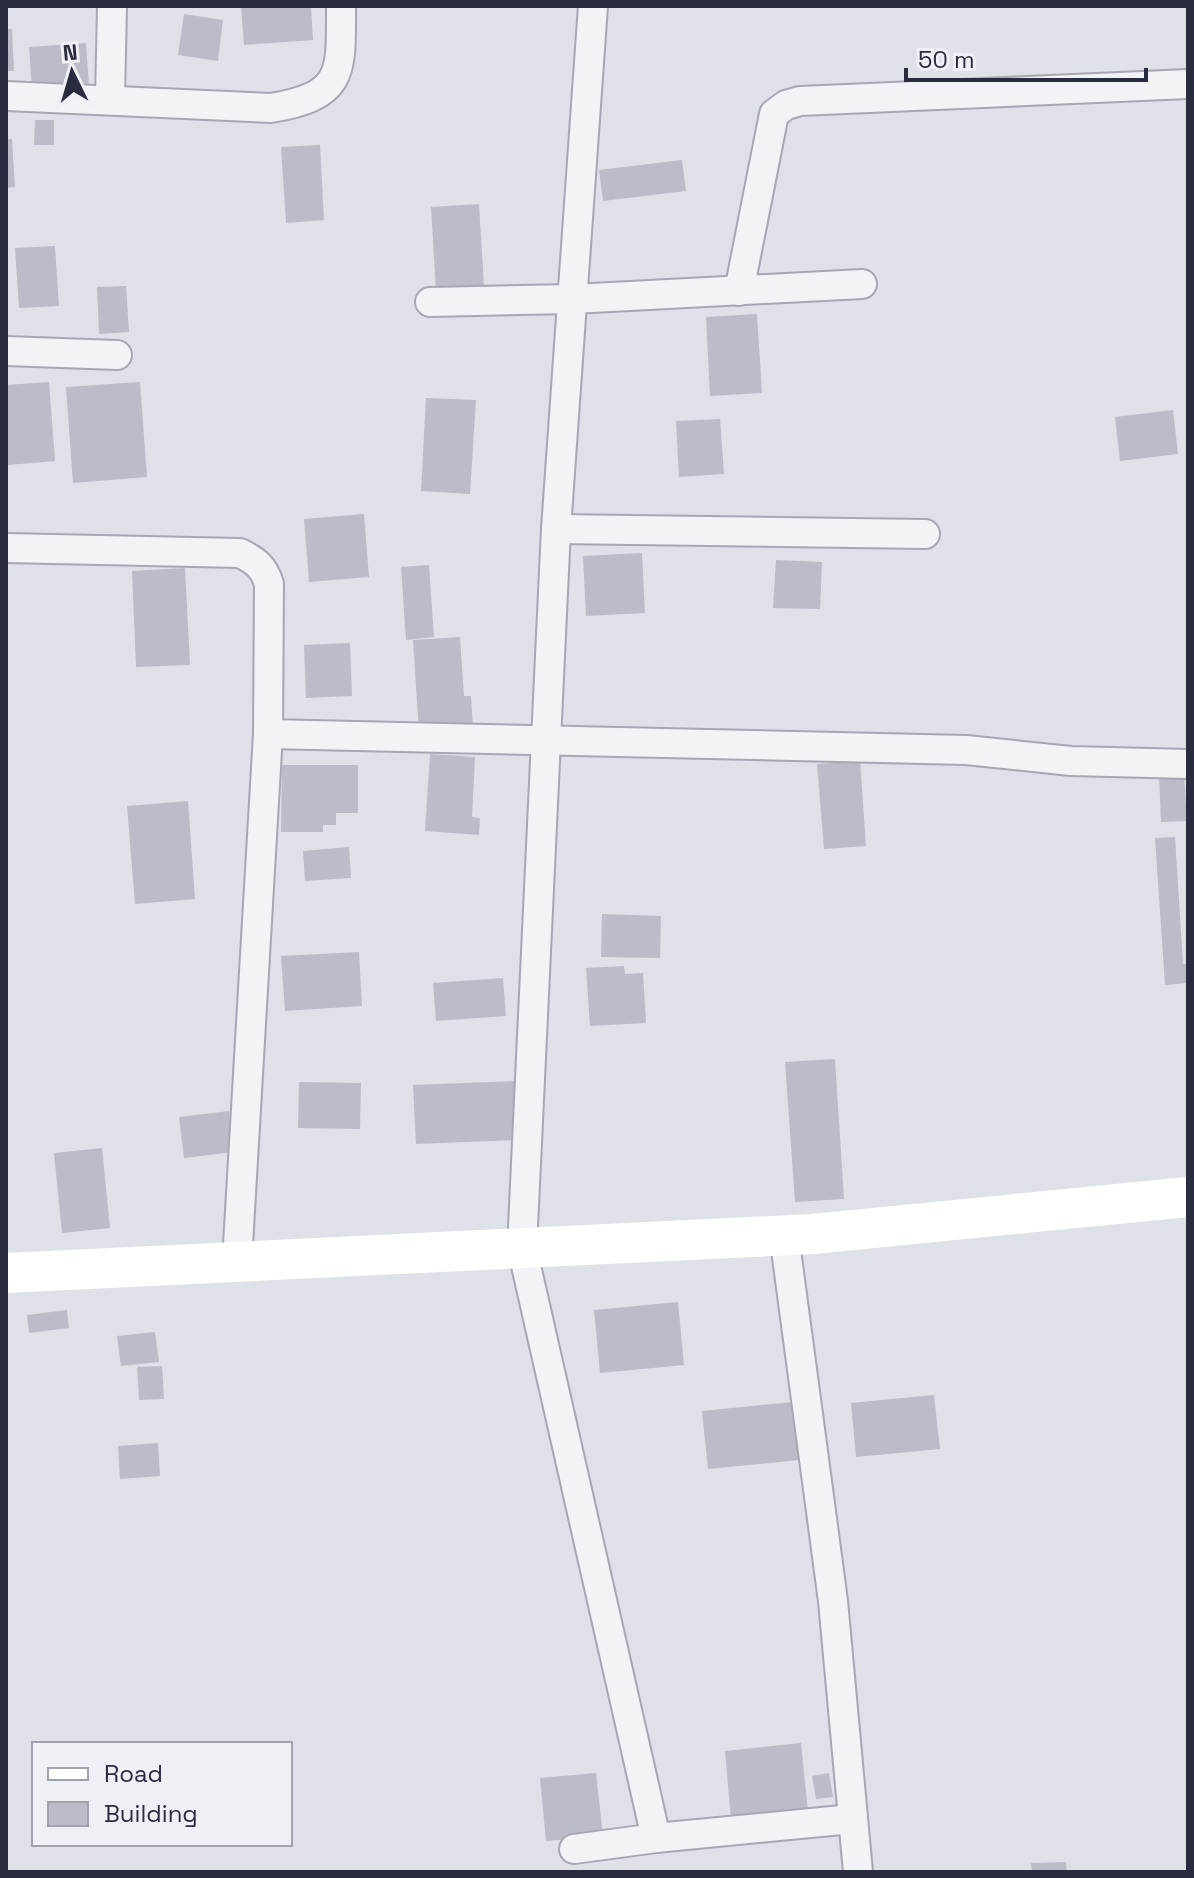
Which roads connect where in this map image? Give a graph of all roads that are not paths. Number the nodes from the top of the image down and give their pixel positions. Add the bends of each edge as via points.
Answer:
1 (112, 6) edge
2 (341, 6) edge
3 (593, 6) edge
4 (1188, 84) edge
5 (6, 96) edge
6 (110, 99) junction
7 (862, 284) dead end
8 (739, 291) junction
9 (572, 299) junction
10 (430, 302) dead end
11 (6, 351) edge
12 (117, 355) dead end
13 (556, 529) junction
14 (925, 534) dead end
15 (6, 548) edge
16 (268, 734) junction
17 (546, 740) junction
18 (1188, 764) edge
19 (1188, 1197) edge
20 (784, 1235) junction
21 (522, 1248) junction
22 (237, 1262) junction
23 (6, 1273) edge
24 (852, 1819) junction
25 (656, 1838) junction
26 (574, 1849) dead end
27 (858, 1872) edge

1 - 6 street
2 - 6 street via 341,59 335,78 321,93 298,104 271,108
3 - 9 street
4 - 8 street via 786,105 774,114
5 - 6 street
7 - 8 street
8 - 9 street
9 - 10 street
9 - 13 street
11 - 12 street
13 - 14 street
13 - 17 street
15 - 16 street via 240,553 259,563 269,584
16 - 17 street
16 - 22 street
17 - 18 street via 966,750 1071,761
17 - 21 street
19 - 20 main road
20 - 21 main road
20 - 24 street via 833,1601
21 - 22 main road
21 - 25 street
22 - 23 main road
24 - 25 street
24 - 27 street
25 - 26 street

